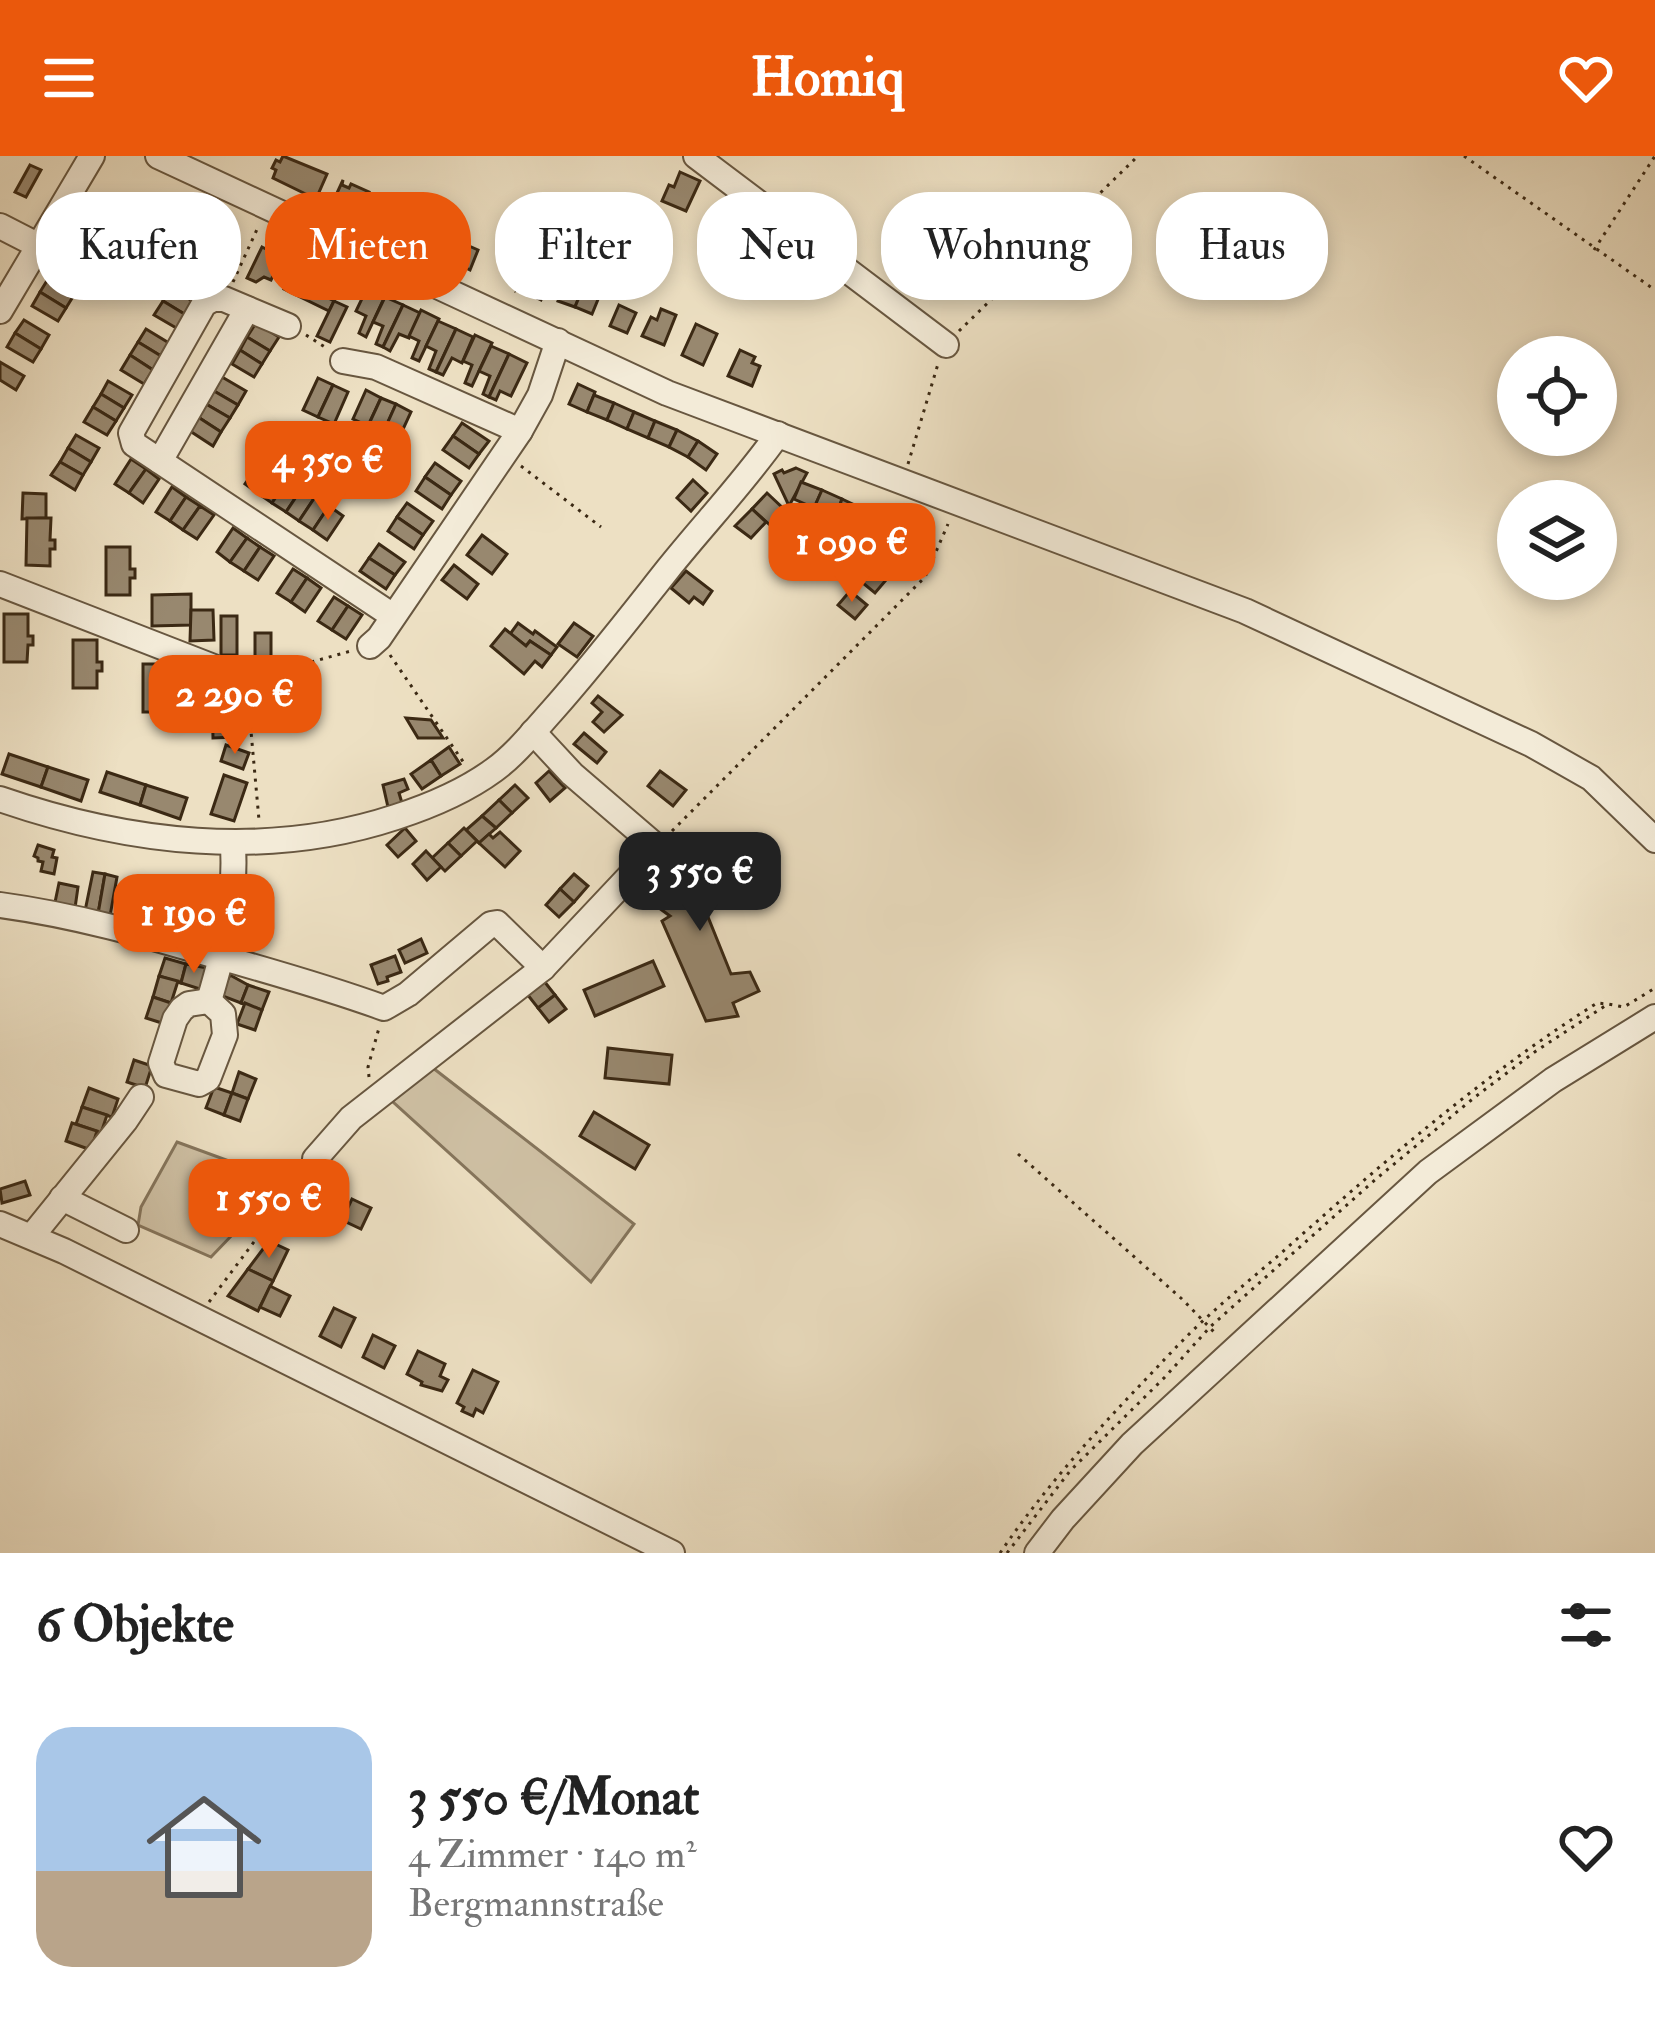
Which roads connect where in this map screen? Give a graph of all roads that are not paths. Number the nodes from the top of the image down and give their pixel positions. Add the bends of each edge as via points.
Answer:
1 (92, 156) edge
2 (696, 156) edge
3 (170, 158) edge
4 (71, 192) edge
5 (0, 226) edge
6 (36, 244) edge
7 (36, 251) edge
8 (236, 304) junction
9 (0, 311) edge
10 (288, 326) road end
11 (558, 341) junction
12 (946, 345) road end
13 (343, 361) road end
14 (520, 431) junction
15 (778, 434) junction
16 (160, 461) junction
17 (0, 584) edge
18 (393, 616) junction
19 (375, 642) road end
20 (247, 680) road end
21 (533, 732) junction
22 (0, 799) edge
23 (1655, 840) edge
24 (233, 842) junction
25 (0, 905) edge
26 (222, 957) junction
27 (543, 968) junction
28 (209, 1001) dead end
29 (1655, 1017) edge
30 (141, 1097) dead end
31 (315, 1160) road end
32 (62, 1198) junction
33 (0, 1224) edge
34 (126, 1230) dead end
35 (32, 1236) junction
36 (672, 1553) edge
37 (1037, 1553) edge

1 - 4 street
2 - 12 street
3 - 11 street
5 - 6 street
7 - 9 street
8 - 10 street
8 - 16 street
8 - 16 street via 204,304 131,433
11 - 14 street
11 - 15 street
13 - 14 street via 376,367
14 - 18 street
15 - 21 street
15 - 23 street via 954,508 1245,611 1531,744 1591,778
16 - 18 street
17 - 20 street
18 - 19 street
21 - 24 street via 497,768 436,804 369,826
21 - 27 street via 656,847
22 - 24 street via 99,828
24 - 26 street via 234,898
25 - 26 street
26 - 27 street via 384,1008 497,922
26 - 28 street
27 - 31 street via 351,1118
29 - 37 street via 1553,1080 1397,1199 1132,1444
30 - 32 street via 74,1166
32 - 34 street
32 - 35 street
33 - 35 street
35 - 36 street

